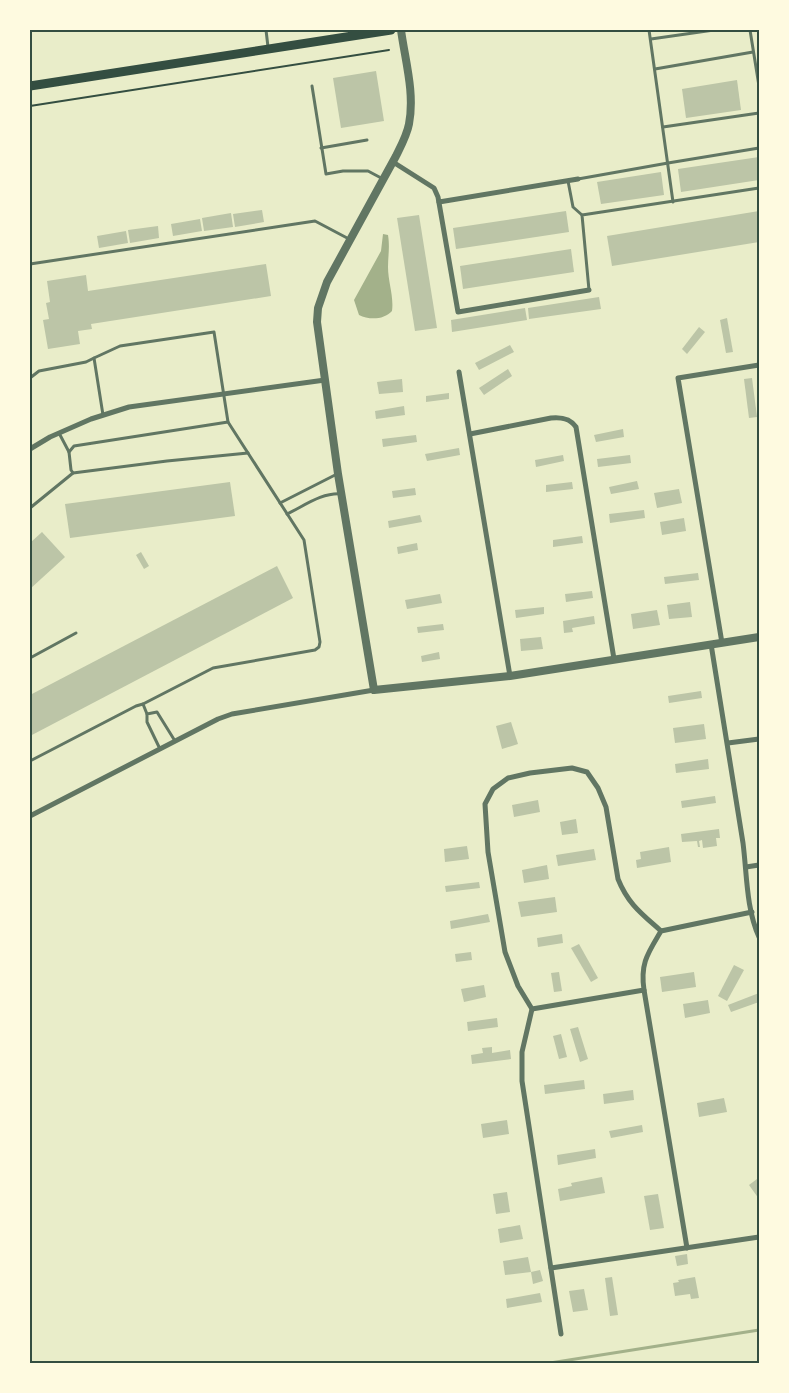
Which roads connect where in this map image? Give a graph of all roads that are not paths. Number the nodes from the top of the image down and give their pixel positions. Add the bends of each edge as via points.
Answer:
1 (266, 30) edge
2 (391, 30) edge
3 (401, 30) edge
4 (649, 30) edge
5 (714, 30) edge
6 (750, 30) edge
7 (650, 39) junction
8 (269, 49) junction
9 (753, 52) junction
10 (655, 69) junction
11 (30, 86) edge
12 (312, 86) dead end
13 (759, 86) edge
14 (759, 113) edge
15 (663, 127) junction
16 (367, 140) dead end
17 (321, 148) junction
18 (759, 148) edge
19 (393, 162) junction
20 (668, 163) junction
21 (384, 179) junction
22 (578, 179) joint
23 (568, 181) junction
24 (759, 188) edge
25 (439, 202) junction
26 (673, 202) junction
27 (582, 215) junction
28 (350, 239) junction
29 (30, 264) edge
30 (589, 290) joint
31 (94, 358) junction
32 (759, 365) edge
33 (459, 372) dead end
34 (30, 378) edge
35 (325, 380) junction
36 (224, 395) junction
37 (104, 415) junction
38 (228, 422) junction
39 (59, 433) junction
40 (470, 434) junction
41 (30, 449) edge
42 (69, 452) junction
43 (248, 453) junction
44 (74, 473) junction
45 (338, 474) junction
46 (342, 494) junction
47 (280, 503) junction
48 (30, 508) edge
49 (287, 514) junction
50 (76, 634) dead end
51 (759, 637) edge
52 (722, 643) junction
53 (711, 644) junction
54 (30, 658) edge
55 (614, 659) junction
56 (510, 676) junction
57 (374, 690) junction
58 (143, 704) junction
59 (147, 714) junction
60 (759, 739) edge
61 (175, 741) junction
62 (728, 743) junction
63 (160, 749) junction
64 (30, 761) edge
65 (30, 816) edge
66 (759, 865) edge
67 (746, 867) junction
68 (752, 912) junction
69 (661, 931) junction
70 (759, 937) edge
71 (644, 990) junction
72 (532, 1009) junction
73 (759, 1237) edge
74 (687, 1248) junction
75 (552, 1268) junction
76 (561, 1334) dead end

1 - 8 lane
2 - 8 main road
3 - 19 street via 410,111 406,136
4 - 7 lane
5 - 7 lane
6 - 9 lane
7 - 10 lane
8 - 11 main road
9 - 10 lane
9 - 13 lane
10 - 15 lane
12 - 17 lane
14 - 15 lane
15 - 20 lane
16 - 17 lane
17 - 21 lane via 326,174 368,171
18 - 20 lane
19 - 21 street
19 - 25 street via 434,188
20 - 22 lane
20 - 26 lane
21 - 28 street
22 - 23 street
23 - 25 street
23 - 27 lane via 573,206
24 - 26 lane
25 - 30 street via 458,312
26 - 27 lane
27 - 30 lane
28 - 29 lane via 315,221
28 - 35 street via 327,282 318,308 318,335
31 - 34 lane via 39,371
31 - 36 lane via 120,346 214,332
31 - 37 lane
32 - 52 street via 678,378
33 - 40 street
35 - 36 street
35 - 45 street
36 - 37 street via 129,406
36 - 38 lane
37 - 39 street
38 - 42 lane via 74,446
38 - 43 lane
39 - 41 street
39 - 42 lane
40 - 55 street via 562,417 576,428
40 - 56 street
42 - 44 lane
43 - 44 lane
43 - 47 lane
44 - 48 lane
45 - 46 street
45 - 47 lane
46 - 49 lane via 333,493
46 - 57 street
47 - 49 lane
49 - 58 lane via 306,546 319,648 213,668
50 - 54 lane
51 - 52 street
52 - 53 street
53 - 55 street
53 - 62 street
55 - 56 street
56 - 57 street
57 - 61 street via 232,714
58 - 59 lane
58 - 64 lane
59 - 61 lane via 157,712
59 - 63 lane via 147,722
60 - 62 street
61 - 63 street
62 - 67 street
63 - 65 street
66 - 67 street
67 - 68 street
68 - 69 street
68 - 70 street
69 - 71 street via 642,970
69 - 72 street via 632,905 622,889 606,807 587,772 572,768 508,778 499,784 486,804 488,852 505,952 518,986
71 - 72 street
71 - 74 street
72 - 75 street via 522,1052 522,1081
73 - 74 street
74 - 75 street
75 - 76 street

